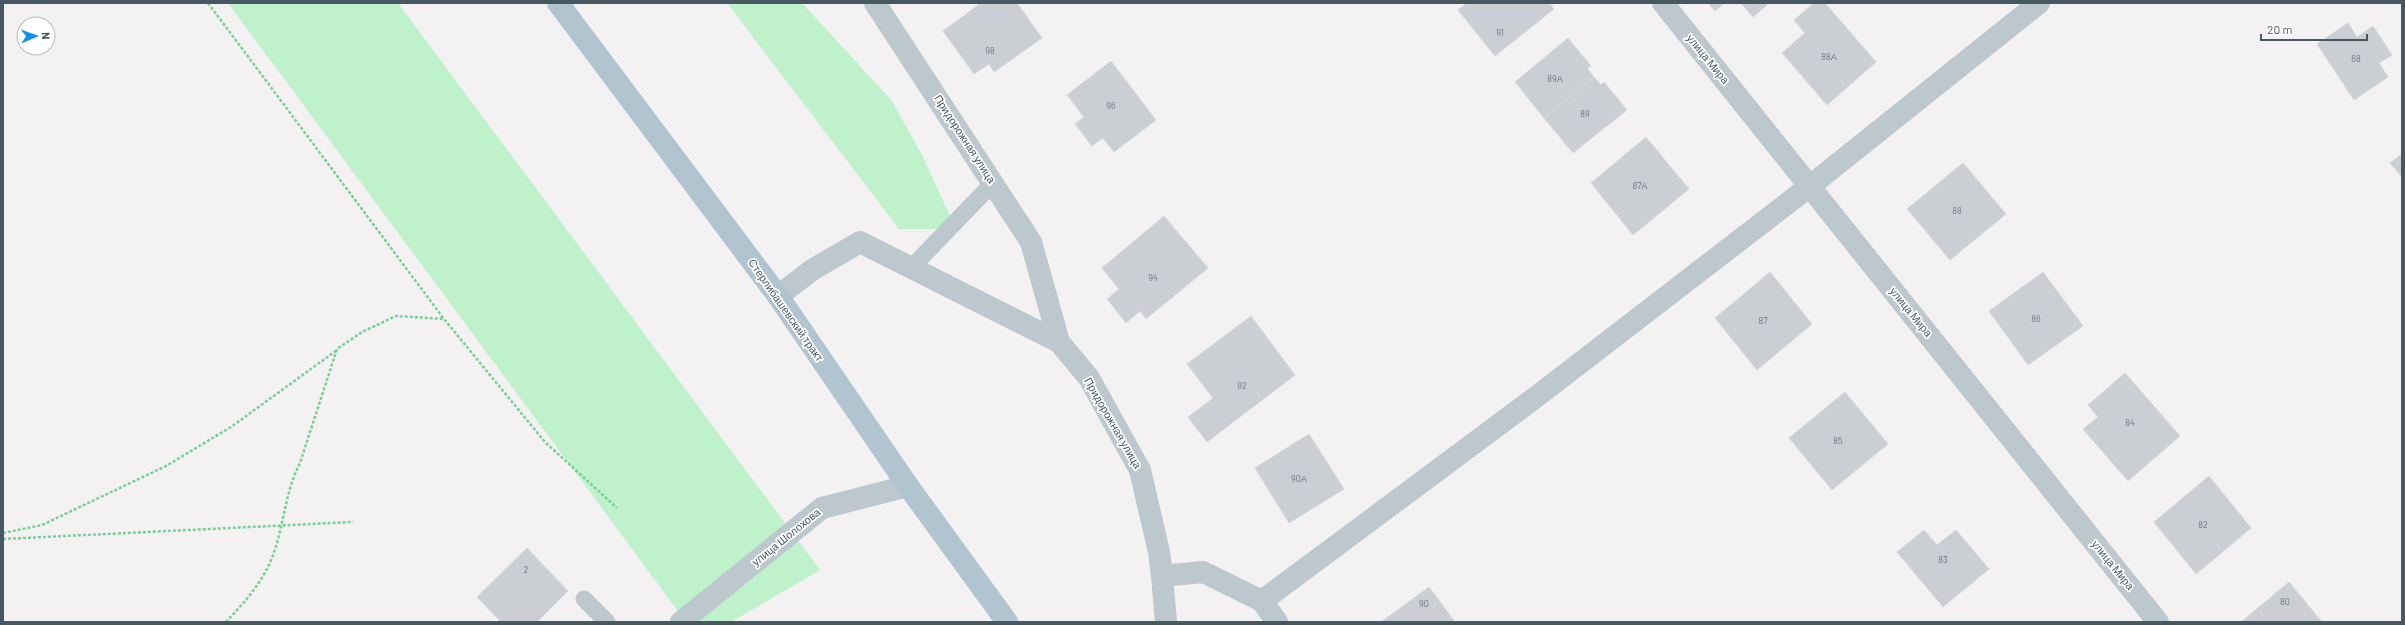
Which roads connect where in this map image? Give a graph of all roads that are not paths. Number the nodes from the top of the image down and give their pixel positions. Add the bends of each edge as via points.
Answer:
1 (558, 3) edge
2 (875, 3) edge
3 (1663, 3) edge
4 (2039, 3) edge
5 (994, 182) junction
6 (1810, 186) junction
7 (912, 267) junction
8 (778, 296) junction
9 (1059, 342) junction
10 (908, 486) junction
11 (1162, 576) junction
12 (584, 599) dead end
13 (1262, 601) junction
14 (607, 622) edge
15 (681, 622) edge
16 (1007, 622) edge
17 (1166, 622) edge
18 (1277, 622) edge
19 (2158, 622) edge

1 - 8 main road, Стерлибашевский тракт
2 - 5 street, Придорожная улица
3 - 6 street, улица Мира
4 - 6 street
5 - 7 lane
5 - 9 street, Придорожная улица via 1031,242
6 - 13 street via 1536,397
6 - 19 street, улица Мира
7 - 8 street via 860,242 812,270
7 - 9 street
8 - 10 main road, Стерлибашевский тракт
9 - 11 street, Придорожная улица via 1089,378 1140,470
10 - 15 street, улица Шолохова via 822,508
10 - 16 main road, Стерлибашевский тракт
11 - 13 street via 1203,572
11 - 17 street, Придорожная улица
12 - 14 lane
13 - 18 street

